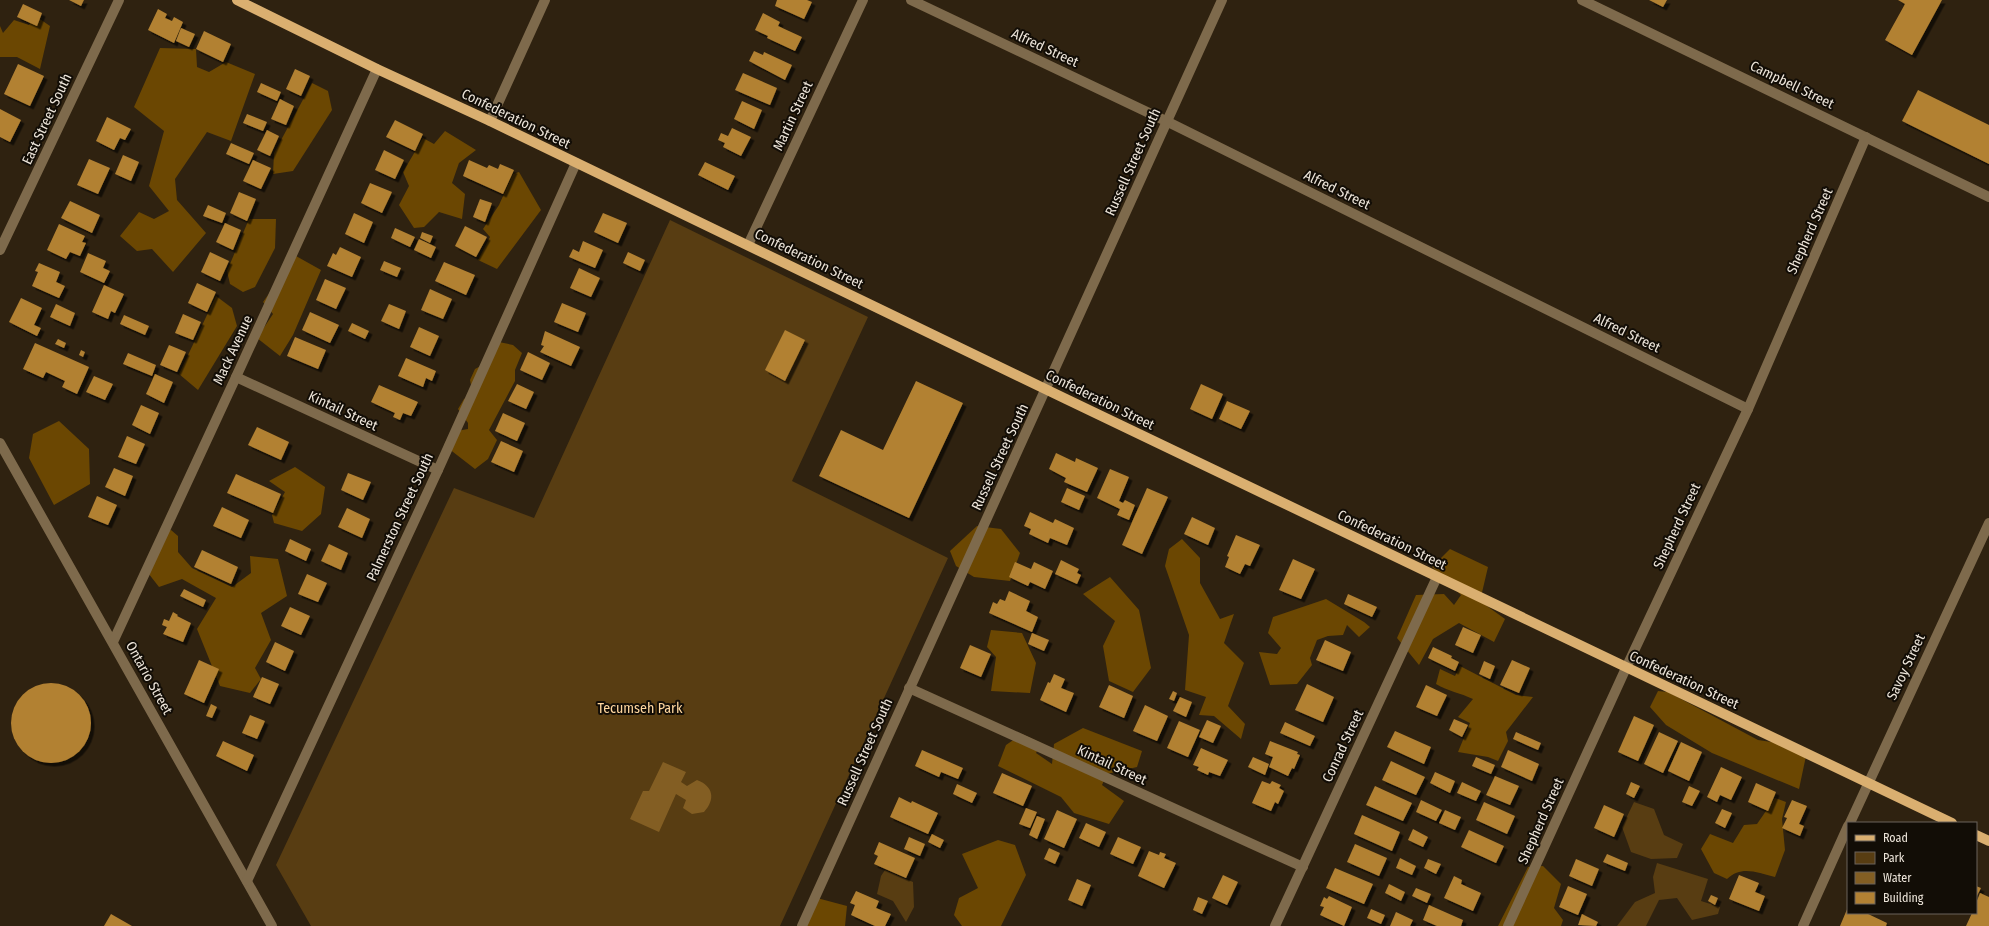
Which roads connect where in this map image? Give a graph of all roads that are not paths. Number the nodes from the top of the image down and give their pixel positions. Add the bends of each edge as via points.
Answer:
1 (119, 0) edge
2 (238, 0) edge
3 (545, 0) edge
4 (863, 0) edge
5 (911, 0) edge
6 (1222, 0) edge
7 (1582, 0) edge
8 (377, 69) junction
9 (490, 121) junction
10 (1166, 121) junction
11 (1866, 137) junction
12 (576, 164) junction
13 (1989, 196) edge
14 (748, 245) junction
15 (0, 250) edge
16 (236, 377) junction
17 (1046, 390) junction
18 (1748, 409) junction
19 (0, 443) edge
20 (438, 470) junction
21 (1989, 522) edge
22 (1437, 577) junction
23 (113, 642) junction
24 (1626, 668) junction
25 (909, 688) junction
26 (1868, 783) junction
27 (1850, 822) edge
28 (1950, 822) edge
29 (1847, 828) edge
30 (1977, 835) edge
31 (1989, 841) edge
32 (1303, 867) junction
33 (246, 881) junction
34 (272, 926) edge
35 (802, 926) edge
36 (1275, 926) edge
37 (1508, 926) edge
38 (1803, 926) edge

1 - 15 street, East Street South
2 - 8 main road, Confederation Street
3 - 9 street
4 - 14 street, Martin Street
5 - 10 street, Alfred Street
6 - 10 street, Russell Street South
7 - 11 street, Campbell Street
8 - 9 main road, Confederation Street
8 - 16 street, Mack Avenue
9 - 12 main road, Confederation Street
10 - 17 street, Russell Street South
10 - 18 street, Alfred Street
11 - 13 street, Campbell Street
11 - 18 street, Shepherd Street
12 - 14 main road, Confederation Street
12 - 20 street, Palmerston Street South
14 - 17 main road, Confederation Street
16 - 20 street, Kintail Street
16 - 23 street, Mack Avenue
17 - 22 main road, Confederation Street
17 - 25 street, Russell Street South
18 - 24 street, Shepherd Street
19 - 23 street, Ontario Street
20 - 33 street, Palmerston Street South
21 - 26 street, Savoy Street
22 - 24 main road, Confederation Street
22 - 32 street, Conrad Street
23 - 33 street, Ontario Street
24 - 26 main road, Confederation Street
24 - 37 street, Shepherd Street
25 - 32 street, Kintail Street
25 - 35 street, Russell Street South
26 - 27 street, Savoy Street
26 - 28 main road, Confederation Street
29 - 38 street
30 - 31 main road
32 - 36 street, Conrad Street
33 - 34 street, Ontario Street

